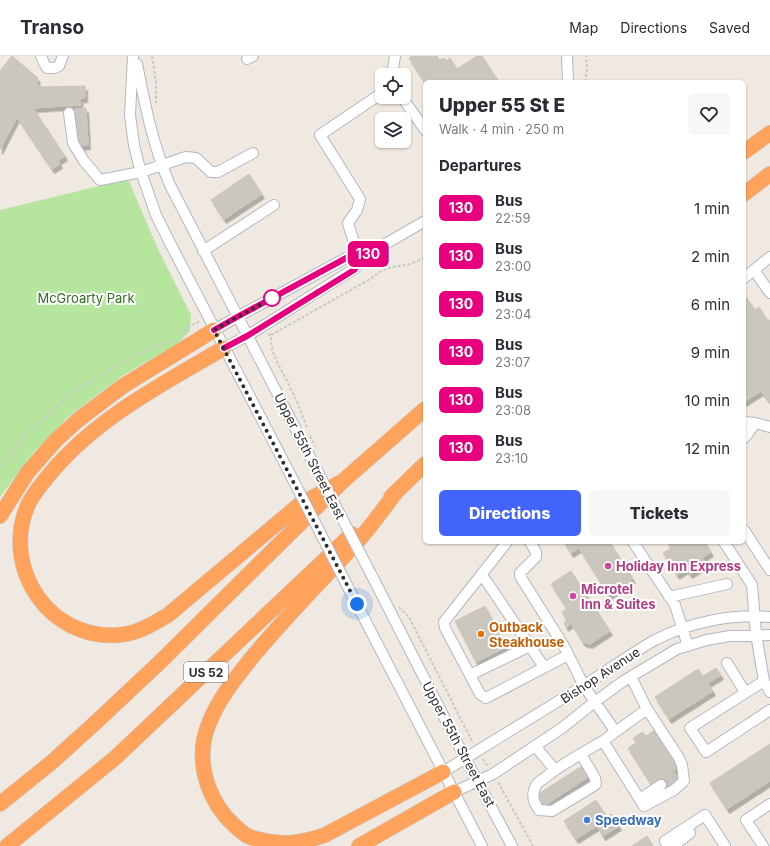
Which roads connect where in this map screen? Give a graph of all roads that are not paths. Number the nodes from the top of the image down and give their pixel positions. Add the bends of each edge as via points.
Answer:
1 (41, 56) edge
2 (63, 56) edge
3 (134, 56) edge
4 (395, 56) edge
5 (567, 56) edge
6 (393, 68) edge
7 (568, 80) edge
8 (375, 98) edge
9 (407, 104) edge
10 (69, 113) dead end
11 (423, 127) edge
12 (770, 133) edge
13 (746, 151) edge
14 (253, 153) dead end
15 (161, 165) junction
16 (141, 172) junction
17 (770, 174) edge
18 (746, 192) edge
19 (274, 205) dead end
20 (423, 222) edge
21 (203, 250) junction
22 (363, 255) junction
23 (770, 257) edge
24 (754, 270) junction
25 (746, 276) edge
26 (770, 293) edge
27 (237, 317) junction
28 (211, 324) junction
29 (247, 336) junction
30 (224, 348) junction
31 (423, 411) edge
32 (746, 422) edge
33 (755, 423) junction
34 (770, 427) edge
35 (746, 436) edge
36 (423, 466) edge
37 (343, 482) junction
38 (397, 491) junction
39 (0, 516) edge
40 (746, 533) edge
41 (505, 544) edge
42 (531, 544) edge
43 (634, 544) edge
44 (725, 544) edge
45 (770, 570) edge
46 (481, 575) junction
47 (727, 584) dead end
48 (669, 597) junction
49 (755, 616) junction
50 (770, 617) edge
51 (682, 629) junction
52 (756, 634) junction
53 (770, 635) edge
54 (530, 646) junction
55 (688, 646) junction
56 (568, 655) junction
57 (727, 663) dead end
58 (544, 667) junction
59 (766, 669) edge
60 (470, 675) junction
61 (631, 677) junction
62 (764, 681) junction
63 (584, 686) junction
64 (745, 692) junction
65 (770, 692) edge
66 (595, 701) junction
67 (647, 709) junction
68 (770, 710) edge
69 (615, 731) junction
70 (603, 740) junction
71 (535, 746) junction
72 (581, 754) junction
73 (466, 758) junction
74 (555, 770) junction
75 (443, 772) junction
76 (478, 782) junction
77 (661, 785) tunnel mouth
78 (454, 792) junction
79 (642, 802) junction
80 (0, 804) edge
81 (770, 804) edge
82 (702, 818) junction
83 (7, 846) edge
84 (358, 846) edge
85 (482, 846) edge
86 (512, 846) edge
87 (668, 846) edge
88 (676, 846) edge
89 (725, 846) edge
90 (763, 846) edge

1 - 2 street via 47,68 54,68 59,66
3 - 15 street, Upper 55th Street East
3 - 16 street, Upper 55th Street East via 130,115
4 - 6 street
5 - 7 street
8 - 22 street via 320,135 360,199 357,210 348,223
9 - 11 street
10 - 16 street via 73,143 100,180
12 - 13 highway
14 - 15 street via 218,172 211,172 196,158 186,157
15 - 16 street
15 - 21 street, Upper 55th Street East
16 - 28 street, Upper 55th Street East via 156,215
17 - 18 highway
19 - 21 street
20 - 22 street
21 - 27 street, Upper 55th Street East
22 - 27 street via 348,257
22 - 29 street via 354,270
23 - 24 street
24 - 25 street
24 - 26 street
27 - 28 street
27 - 29 street, Upper 55th Street East
28 - 30 street, Upper 55th Street East
28 - 39 highway via 123,386 56,440 28,472
29 - 30 street
29 - 73 street, Upper 55th Street East, bridge
30 - 37 highway via 112,416 70,452 36,490 27,507 20,540 22,562 37,597 67,624 84,631 119,636 137,632 168,615 299,505
30 - 75 street, Upper 55th Street East, bridge
31 - 37 highway, US 52
32 - 33 street
33 - 34 street
33 - 35 street
36 - 38 highway, US 52
37 - 80 highway, US 52 via 154,668 57,757
38 - 75 highway via 357,542 272,633 234,680 207,726 202,762 212,795 232,824 247,836 286,844 325,836
38 - 83 highway, US 52 via 115,758
40 - 45 street
41 - 46 street
42 - 56 street via 536,557 520,576
43 - 48 street
44 - 49 street via 752,585
46 - 54 street
46 - 60 street via 444,622
47 - 48 street
48 - 51 street
49 - 50 street, Bishop Avenue
49 - 51 street, Bishop Avenue via 709,621
49 - 52 street
51 - 55 street
51 - 63 street, Bishop Avenue via 656,640
52 - 53 street, Bishop Avenue
52 - 55 street, Bishop Avenue via 707,640
52 - 59 street
54 - 58 street
54 - 60 street
55 - 61 street, Bishop Avenue via 677,649
56 - 58 street
56 - 63 street
57 - 64 street
58 - 60 street via 486,698 480,694
59 - 62 street
61 - 66 street, Bishop Avenue
61 - 67 street
62 - 64 street
62 - 65 street
63 - 66 street
63 - 73 street, Bishop Avenue
64 - 68 street via 690,728 706,752
66 - 69 street
66 - 71 street, Bishop Avenue
67 - 69 street
67 - 79 street via 679,758 679,773 684,781
69 - 70 street
70 - 72 street
70 - 79 street
71 - 74 street
71 - 76 street, Bishop Avenue
72 - 74 street
72 - 74 street via 595,778 595,786 552,811 539,810 534,804 533,794 537,784
73 - 75 street, Bishop Avenue
73 - 76 street, Upper 55th Street East
75 - 78 street, Upper 55th Street East
76 - 78 street, Bishop Avenue
76 - 86 street, Upper 55th Street East
77 - 79 street
78 - 84 highway
78 - 85 street, Upper 55th Street East
81 - 90 street via 746,820
82 - 87 street via 665,841
82 - 88 street via 695,830 682,838
82 - 89 street

